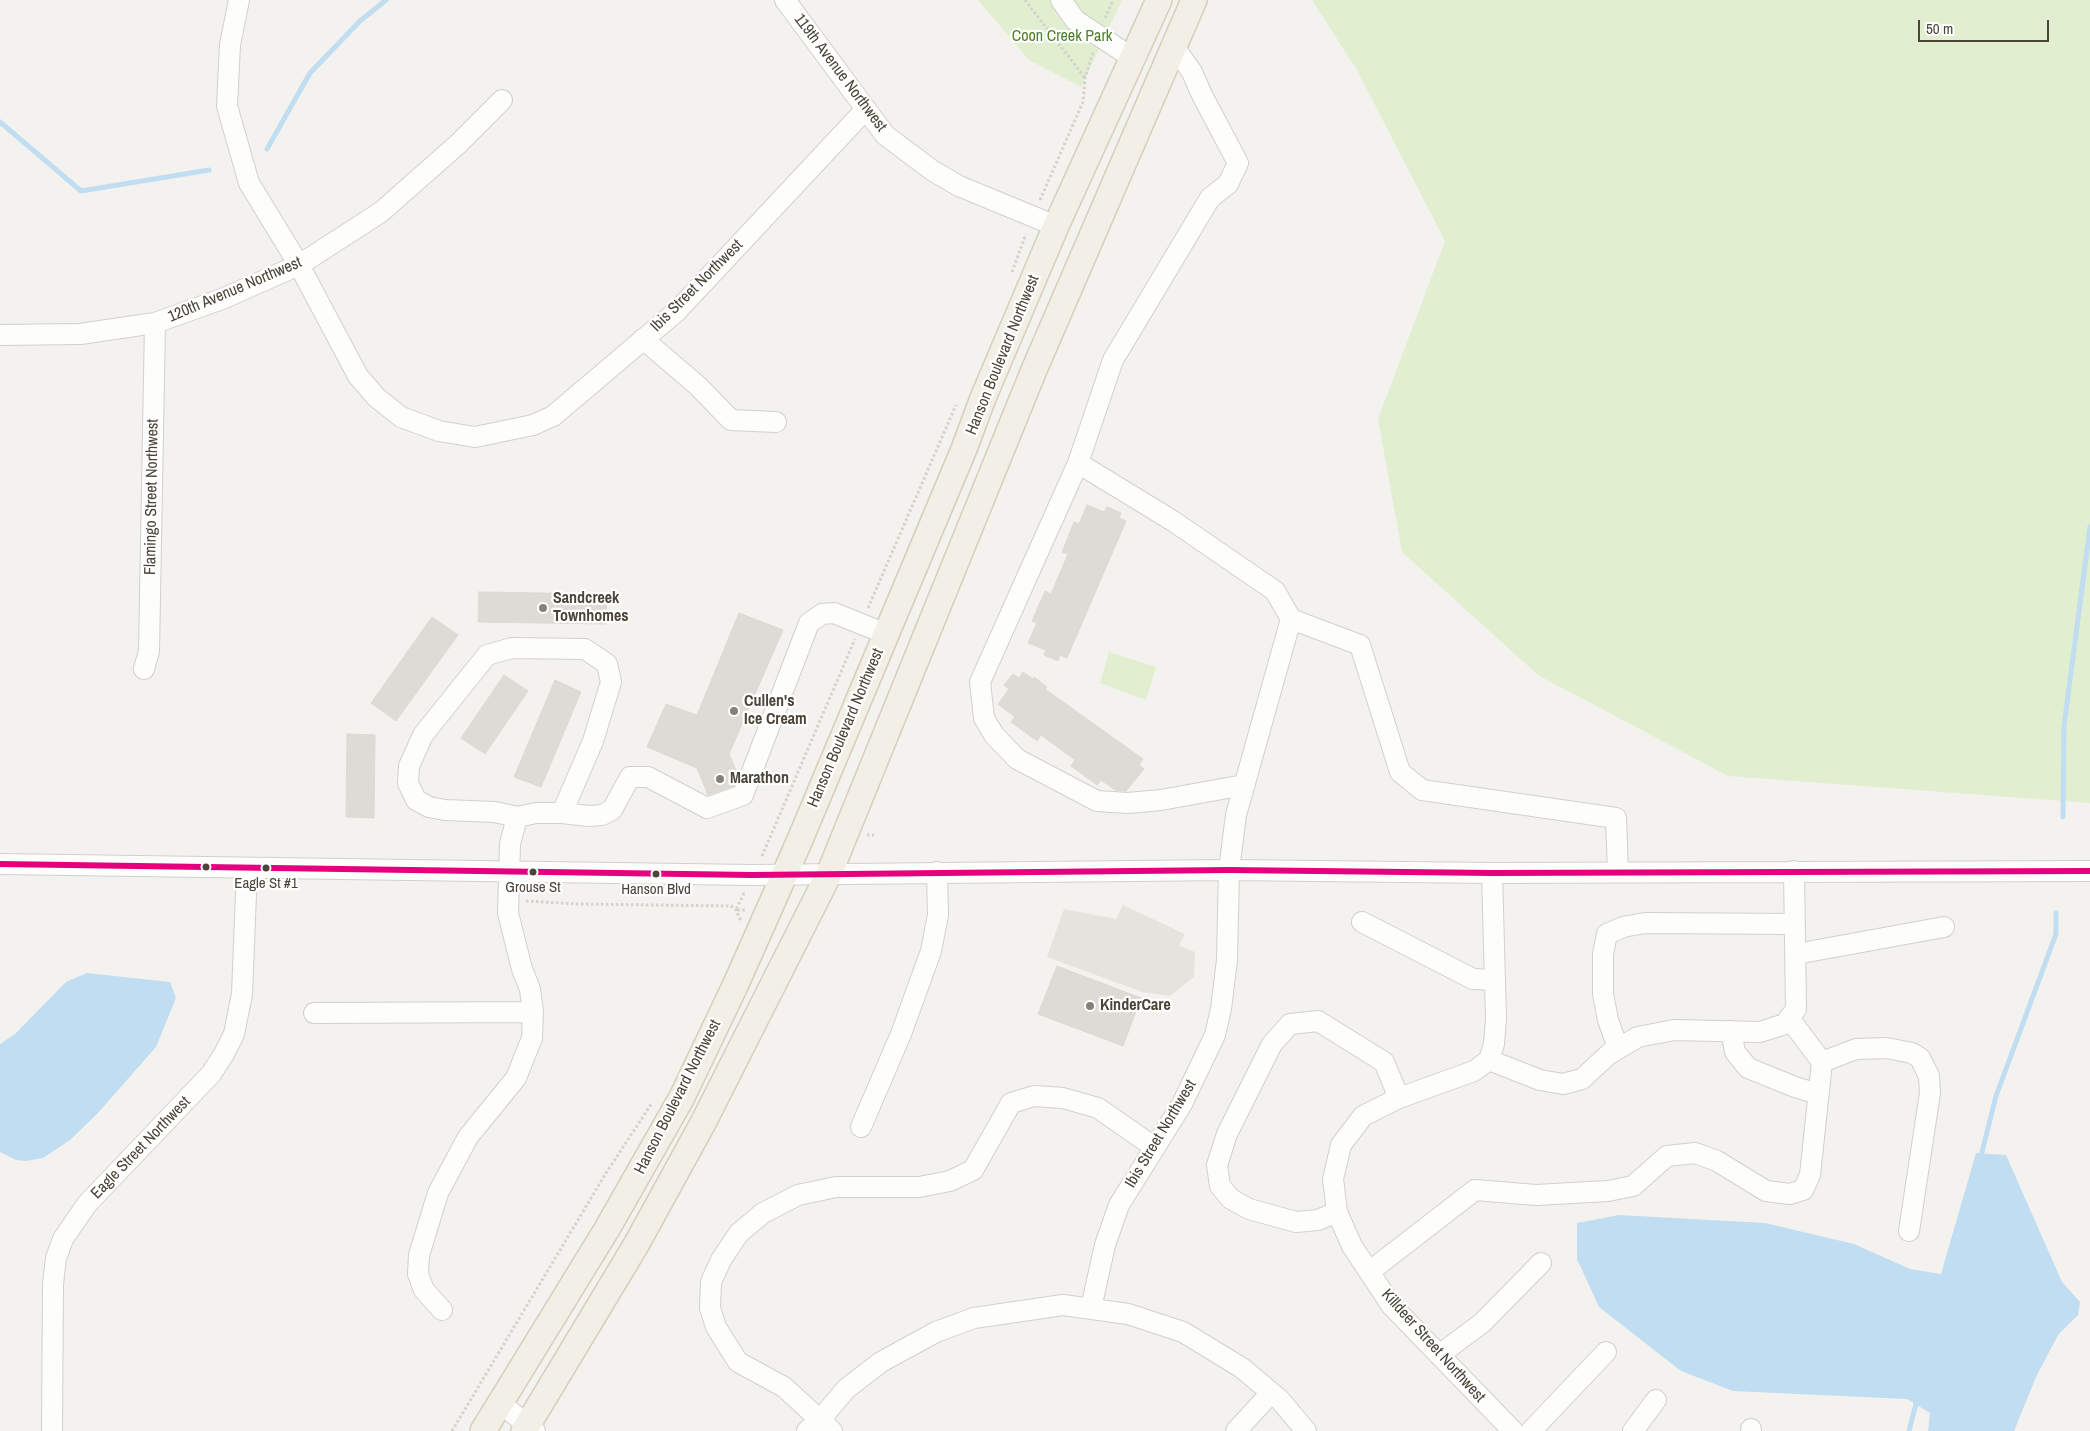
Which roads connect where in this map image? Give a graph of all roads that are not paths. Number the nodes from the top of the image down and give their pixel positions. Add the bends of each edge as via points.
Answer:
1 (239, 0) edge
2 (785, 0) edge
3 (1061, 0) edge
4 (1159, 0) edge
5 (1194, 0) edge
6 (1174, 46) junction
7 (1131, 58) junction
8 (502, 100) dead end
9 (866, 109) junction
10 (1056, 226) junction
11 (299, 265) junction
12 (156, 323) junction
13 (0, 335) edge
14 (643, 339) junction
15 (1013, 421) junction
16 (776, 422) dead end
17 (1078, 463) junction
18 (1291, 619) junction
19 (886, 634) junction
20 (144, 669) dead end
21 (1244, 785) junction
22 (562, 813) junction
23 (517, 817) junction
24 (0, 864) edge
25 (247, 869) junction
26 (1229, 870) junction
27 (507, 871) junction
28 (1794, 871) junction
29 (2090, 871) edge
30 (937, 872) junction
31 (1618, 872) junction
32 (1492, 873) junction
33 (785, 874) junction
34 (829, 874) junction
35 (1362, 922) dead end
36 (1795, 924) junction
37 (1944, 927) dead end
38 (1796, 954) junction
39 (1495, 980) junction
40 (533, 1012) junction
41 (314, 1013) dead end
42 (1789, 1018) junction
43 (1731, 1031) junction
44 (1618, 1048) junction
45 (1488, 1060) junction
46 (1822, 1062) junction
47 (1818, 1094) junction
48 (1400, 1098) junction
49 (861, 1127) dead end
50 (1154, 1147) junction
51 (1337, 1212) junction
52 (1909, 1231) dead end
53 (1542, 1263) dead end
54 (1369, 1272) junction
55 (1090, 1308) junction
56 (442, 1310) dead end
57 (1606, 1352) dead end
58 (1438, 1355) junction
59 (1271, 1393) junction
60 (1656, 1400) dead end
61 (500, 1403) junction
62 (820, 1427) edge
63 (529, 1429) edge
64 (52, 1431) edge
65 (483, 1431) edge
66 (1236, 1431) edge
67 (1306, 1431) edge
68 (1513, 1431) edge
69 (1531, 1431) edge
70 (1633, 1431) edge

1 - 11 street via 230,45 227,106 248,183
2 - 9 street, 119th Avenue Northwest
3 - 7 street via 1075,20
4 - 7 main road, Hanson Boulevard Northwest
5 - 6 main road, Hanson Boulevard Northwest
6 - 15 main road, Hanson Boulevard Northwest
6 - 17 street via 1192,72 1238,163 1228,184 1210,198 1113,360
7 - 10 main road, Hanson Boulevard Northwest
7 - 15 main road via 1141,66 1144,85 1014,390
8 - 11 street, 120th Avenue Northwest via 381,212
9 - 10 street, 119th Avenue Northwest via 886,134 933,171 959,186
9 - 14 street, Ibis Street Northwest via 677,311
10 - 19 main road, Hanson Boulevard Northwest
11 - 12 street, 120th Avenue Northwest via 222,299
11 - 14 street, Ibis Street Northwest via 358,376 376,397 401,417 439,431 476,437 533,425 553,416
12 - 13 street, 120th Avenue Northwest via 80,334
12 - 20 street, Flamingo Street Northwest via 149,651
14 - 16 street via 698,386 731,420
15 - 34 main road, Hanson Boulevard Northwest
17 - 18 street via 1173,521 1275,591
17 - 21 street via 980,682 984,718 994,735 1017,759 1097,801 1161,800
18 - 21 street, Ibis Street Northwest
18 - 31 street via 1360,646 1400,772 1422,790 1616,818
19 - 22 street via 834,613 822,614 809,623 743,795 707,808 648,777 630,777 612,810 589,816
19 - 33 main road, Hanson Boulevard Northwest
21 - 26 street, Ibis Street Northwest via 1236,815
22 - 23 street
22 - 23 street via 593,741 609,690 611,682 607,664 585,649 512,648 487,655 423,736 409,766 408,782 416,800 429,807
23 - 27 street
24 - 25 street
25 - 27 street
25 - 64 street, Eagle Street Northwest via 242,994 234,1034 211,1074 87,1204 63,1238 56,1258
26 - 30 street
26 - 32 street
26 - 50 street, Ibis Street Northwest via 1227,960 1215,1035 1182,1104
27 - 33 street
27 - 40 street via 508,913 530,989
28 - 29 street
28 - 31 street
28 - 36 street
30 - 34 street
30 - 49 street via 938,915 931,951 901,1034
31 - 32 street
32 - 39 street
33 - 34 street
33 - 61 main road, Hanson Boulevard Northwest via 682,1097 607,1229
34 - 63 main road, Hanson Boulevard Northwest via 703,1123
35 - 39 street via 1473,979
36 - 38 street
36 - 44 street via 1645,923 1606,934 1603,994
37 - 38 street
38 - 42 street via 1796,1009
39 - 45 street via 1494,1044
40 - 41 street
40 - 56 street via 532,1038 526,1057 516,1078 468,1137 451,1166 438,1193 418,1255 418,1274 424,1290
42 - 43 street via 1785,1024 1760,1032
42 - 46 street
43 - 44 street via 1674,1030 1638,1037
43 - 47 street via 1735,1052 1748,1068
44 - 45 street via 1582,1079 1563,1084 1540,1080
45 - 48 street, Killdeer Street Northwest via 1474,1071
46 - 47 street
46 - 52 street via 1856,1049 1887,1048 1920,1058 1929,1076 1930,1093
47 - 54 street via 1810,1175 1803,1190 1790,1194 1766,1191 1717,1161 1695,1153 1667,1156 1633,1186 1608,1191 1536,1195 1475,1190
48 - 51 street, Killdeer Street Northwest via 1363,1116 1341,1145 1333,1179
48 - 51 street via 1384,1062 1318,1021 1290,1024 1272,1044 1228,1134 1217,1165 1220,1186 1231,1199 1248,1208 1296,1222 1318,1220
50 - 55 street, Ibis Street Northwest via 1119,1205 1105,1245
50 - 62 street via 1098,1108 1063,1098 1034,1096 1011,1103 973,1170 950,1181 919,1187 836,1187 798,1195 763,1213 738,1233 711,1282 710,1308 716,1327 738,1362 784,1387
51 - 54 street, Killdeer Street Northwest via 1352,1246
53 - 58 street via 1482,1323
54 - 58 street, Killdeer Street Northwest via 1391,1305
55 - 59 street via 1128,1314 1183,1332 1242,1368
55 - 62 street via 1063,1306 1014,1311 974,1318 936,1332 881,1362 846,1389
57 - 69 street
58 - 68 street, Killdeer Street Northwest
59 - 66 street
59 - 67 street
60 - 70 street
61 - 63 street
61 - 65 main road, Hanson Boulevard Northwest

